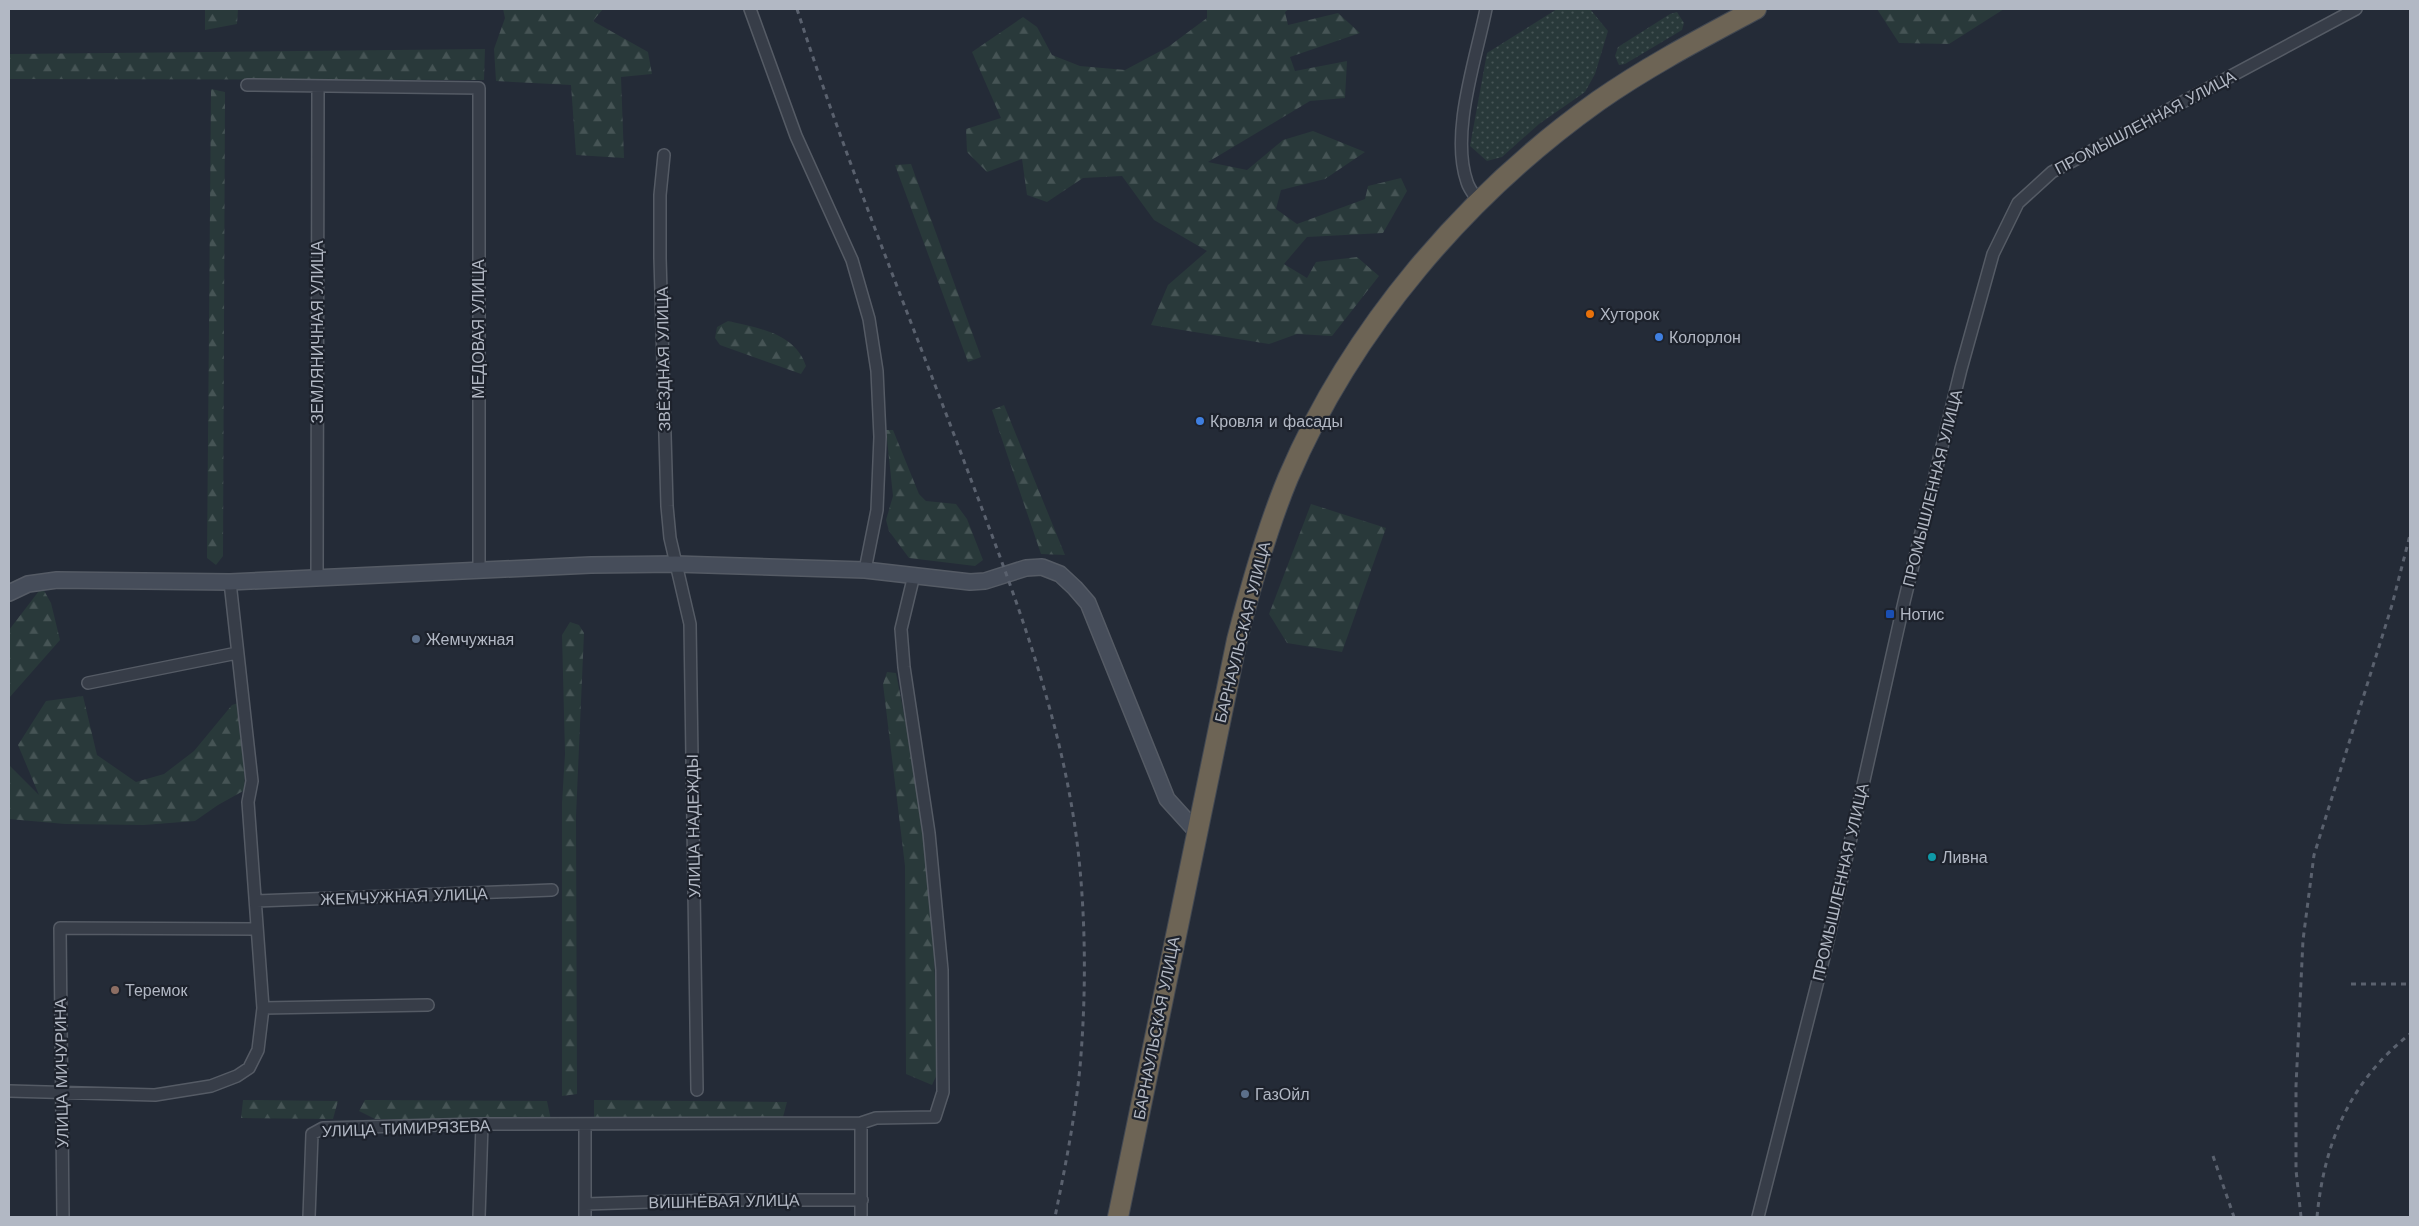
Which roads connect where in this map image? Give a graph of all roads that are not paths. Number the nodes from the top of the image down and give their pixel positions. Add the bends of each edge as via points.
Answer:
1 (750, 9) edge
2 (1486, 9) edge
3 (1756, 9) edge
4 (2356, 9) edge
5 (247, 85) dead end
6 (318, 86) junction
7 (664, 154) dead end
8 (1479, 202) junction
9 (676, 564) junction
10 (479, 569) junction
11 (865, 570) junction
12 (914, 575) junction
13 (317, 578) junction
14 (230, 582) junction
15 (9, 593) edge
16 (236, 653) junction
17 (88, 683) dead end
18 (1196, 831) junction
19 (552, 890) dead end
20 (256, 901) junction
21 (257, 929) junction
22 (428, 1005) dead end
23 (263, 1008) junction
24 (697, 1090) dead end
25 (9, 1091) edge
26 (61, 1093) junction
27 (861, 1123) junction
28 (482, 1124) junction
29 (584, 1124) junction
30 (862, 1200) junction
31 (585, 1204) junction
32 (62, 1217) edge
33 (309, 1217) edge
34 (479, 1217) edge
35 (585, 1217) edge
36 (862, 1217) edge
37 (1118, 1217) edge
38 (1758, 1217) edge

1 - 11 street via 796,136 852,260 869,319 878,371 880,437 878,510
2 - 8 street via 1462,124 1462,158 1467,184
3 - 8 highway, БАРНАУЛЬСКАЯ УЛИЦА via 1680,50 1600,100 1530,153
4 - 38 street, ПРОМЫШЛЕННАЯ УЛИЦА via 2052,172 2018,203 1993,254 1961,369 1904,602 1827,945
5 - 6 street
6 - 10 street, МЕДОВАЯ УЛИЦА via 479,88
6 - 13 street, ЗЕМЛЯНИЧНАЯ УЛИЦА
7 - 9 street, ЗВЁЗДНАЯ УЛИЦА via 660,195 663,396 667,506
8 - 18 highway, БАРНАУЛЬСКАЯ УЛИЦА via 1422,264 1374,328 1323,408 1288,477 1253,577
9 - 10 street
9 - 11 street
9 - 24 street, УЛИЦА НАДЕЖДЫ via 690,624
10 - 13 street
11 - 12 street
12 - 18 street via 970,582 985,581 1026,568 1042,567 1060,574 1088,603 1168,798
12 - 27 street, УЛИЦА ТИМИРЯЗЕВА via 902,629 904,667 929,833 942,970 943,1092 935,1117 876,1118
13 - 14 street
14 - 15 street via 57,580 28,584
14 - 16 street
16 - 17 street
16 - 20 street via 252,781 248,802
18 - 37 highway, БАРНАУЛЬСКАЯ УЛИЦА
19 - 20 street, ЖЕМЧУЖНАЯ УЛИЦА
20 - 21 street
21 - 23 street
21 - 26 street, УЛИЦА МИЧУРИНА via 60,928
22 - 23 street
23 - 26 street via 258,1050 249,1068 236,1076 212,1086 155,1095
25 - 26 street
26 - 32 street, УЛИЦА МИЧУРИНА
27 - 29 street, УЛИЦА ТИМИРЯЗЕВА
27 - 30 street
28 - 29 street, УЛИЦА ТИМИРЯЗЕВА
28 - 33 street, УЛИЦА ТИМИРЯЗЕВА via 316,1130 312,1134
28 - 34 street
29 - 31 street
30 - 31 street, ВИШНЁВАЯ УЛИЦА
30 - 36 street
31 - 35 street

